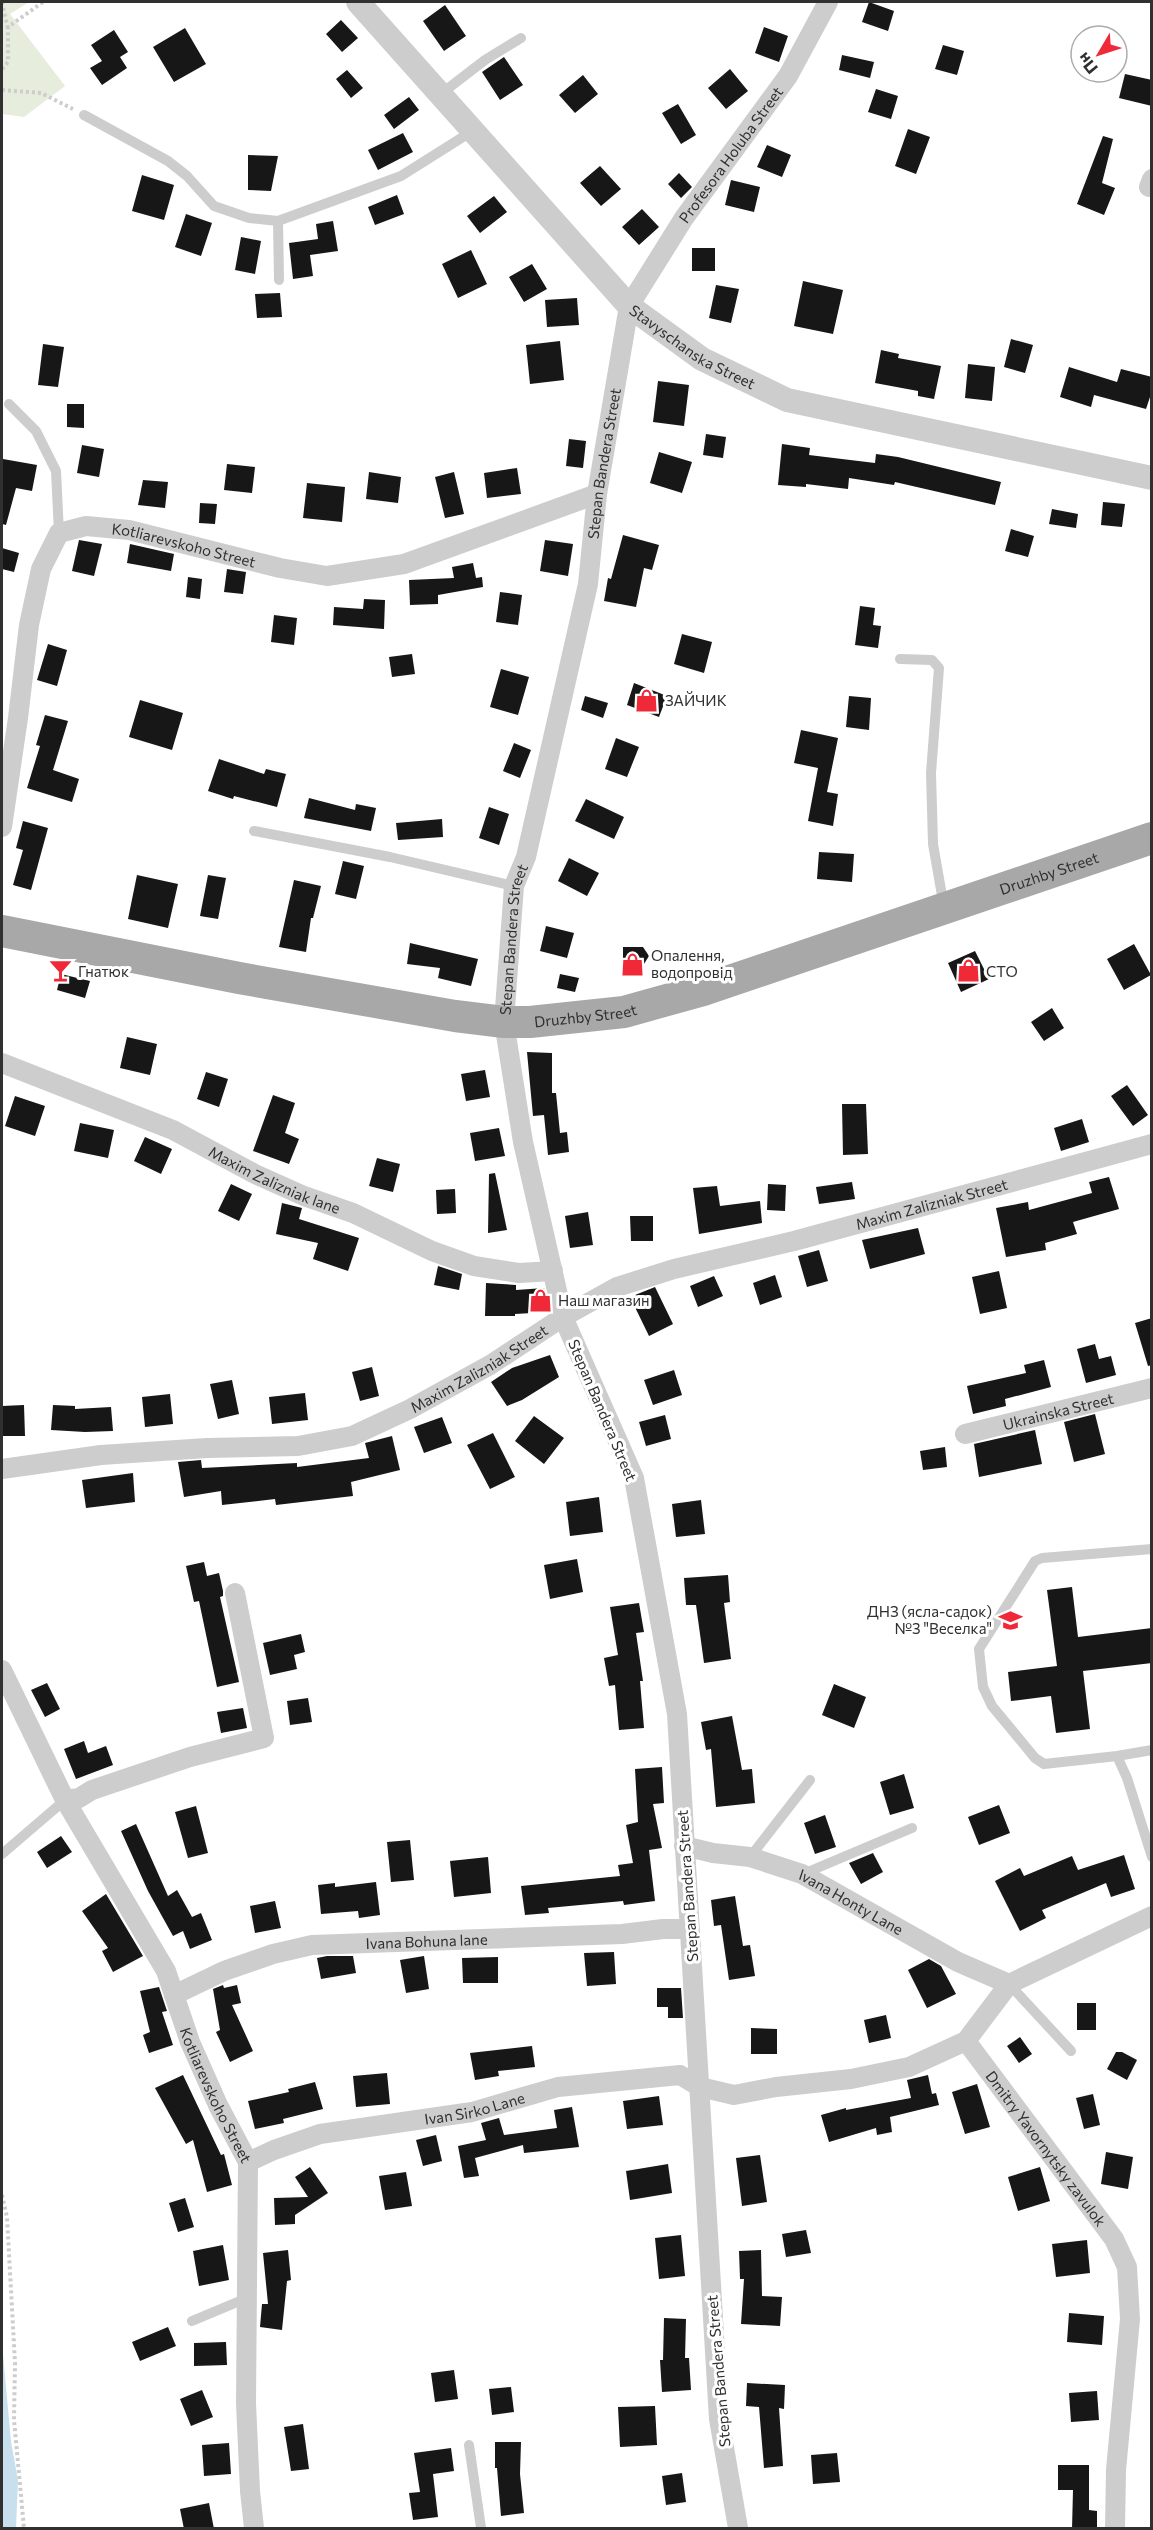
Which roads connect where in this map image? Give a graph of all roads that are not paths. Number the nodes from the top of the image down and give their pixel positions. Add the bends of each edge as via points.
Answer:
1 (828, 2) edge
2 (367, 6) edge
3 (521, 38) dead end
4 (441, 93) junction
5 (84, 115) road end
6 (474, 130) junction
7 (278, 221) junction
8 (279, 280) dead end
9 (629, 306) junction
10 (9, 404) dead end
11 (1152, 478) edge
12 (597, 494) junction
13 (60, 533) junction
14 (900, 659) dead end
15 (2, 827) edge
16 (254, 831) dead end
17 (1152, 838) edge
18 (514, 886) junction
19 (944, 908) junction
20 (2, 931) edge
21 (504, 1022) junction
22 (2, 1063) edge
23 (1152, 1144) edge
24 (553, 1271) junction
25 (563, 1317) junction
26 (1152, 1388) edge
27 (965, 1434) dead end
28 (2, 1469) edge
29 (1152, 1549) edge
30 (235, 1593) dead end
31 (2, 1670) edge
32 (1152, 1750) edge
33 (1117, 1756) junction
34 (810, 1780) dead end
35 (65, 1800) junction
36 (912, 1828) dead end
37 (684, 1846) junction
38 (2, 1854) edge
39 (750, 1857) junction
40 (1152, 1857) edge
41 (802, 1874) junction
42 (1152, 1916) edge
43 (689, 1929) junction
44 (1009, 1984) junction
45 (174, 1995) junction
46 (966, 2041) junction
47 (1071, 2051) dead end
48 (700, 2087) junction
49 (248, 2162) junction
50 (248, 2298) junction
51 (192, 2321) dead end
52 (469, 2445) dead end
53 (254, 2529) edge
54 (481, 2529) edge
55 (738, 2529) edge
56 (1115, 2529) edge

1 - 9 street, Profesora Holuba Street via 788,76 684,218
2 - 4 street, Stavyschanska Street
3 - 4 lane
4 - 6 street, Stavyschanska Street
5 - 7 lane via 168,162 187,176 214,206 249,218
6 - 7 lane via 401,176
6 - 9 street, Stavyschanska Street
7 - 8 lane
9 - 11 street, Stavyschanska Street via 702,359 788,400
9 - 12 street, Stepan Bandera Street
10 - 13 lane via 36,431 56,471
12 - 13 street, Kotliarevskoho Street via 404,564 327,576 129,530 86,525
12 - 18 street, Stepan Bandera Street via 588,584 526,857
13 - 15 street via 41,569 29,625
14 - 19 lane via 932,660 939,668 931,773 933,844
16 - 18 lane
17 - 19 main road, Druzhby Street
18 - 21 street, Stepan Bandera Street
19 - 21 main road, Druzhby Street via 703,990 624,1012
20 - 21 main road, Druzhby Street via 240,978
21 - 24 street, Stepan Bandera Street via 523,1142
22 - 24 street, Maxim Zalizniak lane via 173,1130 255,1174 432,1251 474,1266 519,1273
23 - 25 street, Maxim Zalizniak Street via 674,1269 617,1287
24 - 25 street, Stepan Bandera Street
25 - 28 street, Maxim Zalizniak Street via 490,1365 352,1436 298,1446 101,1455
25 - 37 street, Stepan Bandera Street via 634,1478 677,1714
26 - 27 street, Ukrainska Street
29 - 33 lane via 1035,1561 979,1649 983,1687 992,1706 1035,1758 1044,1764
30 - 35 street via 264,1738 190,1757
31 - 35 street, Kotliarevskoho Street
32 - 33 lane
33 - 40 lane
34 - 39 lane
35 - 38 lane
35 - 45 street, Kotliarevskoho Street via 150,1941
36 - 41 lane
37 - 39 street, Ivana Honty Lane
37 - 43 street, Stepan Bandera Street
39 - 41 street, Ivana Honty Lane
41 - 44 street, Ivana Honty Lane via 958,1962
42 - 44 street
43 - 45 street, Ivana Bohuna lane via 312,1945 224,1971
43 - 48 street, Stepan Bandera Street
44 - 46 street
44 - 47 lane
45 - 49 street, Kotliarevskoho Street via 190,2042
46 - 48 street via 909,2067 851,2079 734,2095
46 - 56 street, Dmitry Yavornytsky zavulok via 1114,2239 1127,2267 1130,2319 1116,2470
48 - 49 street, Ivan Sirko Lane via 680,2075 558,2087 472,2112 320,2134
48 - 55 street, Stepan Bandera Street via 719,2419
49 - 50 street, Kotliarevskoho Street
50 - 51 lane
50 - 53 street, Kotliarevskoho Street via 247,2414
52 - 54 lane

